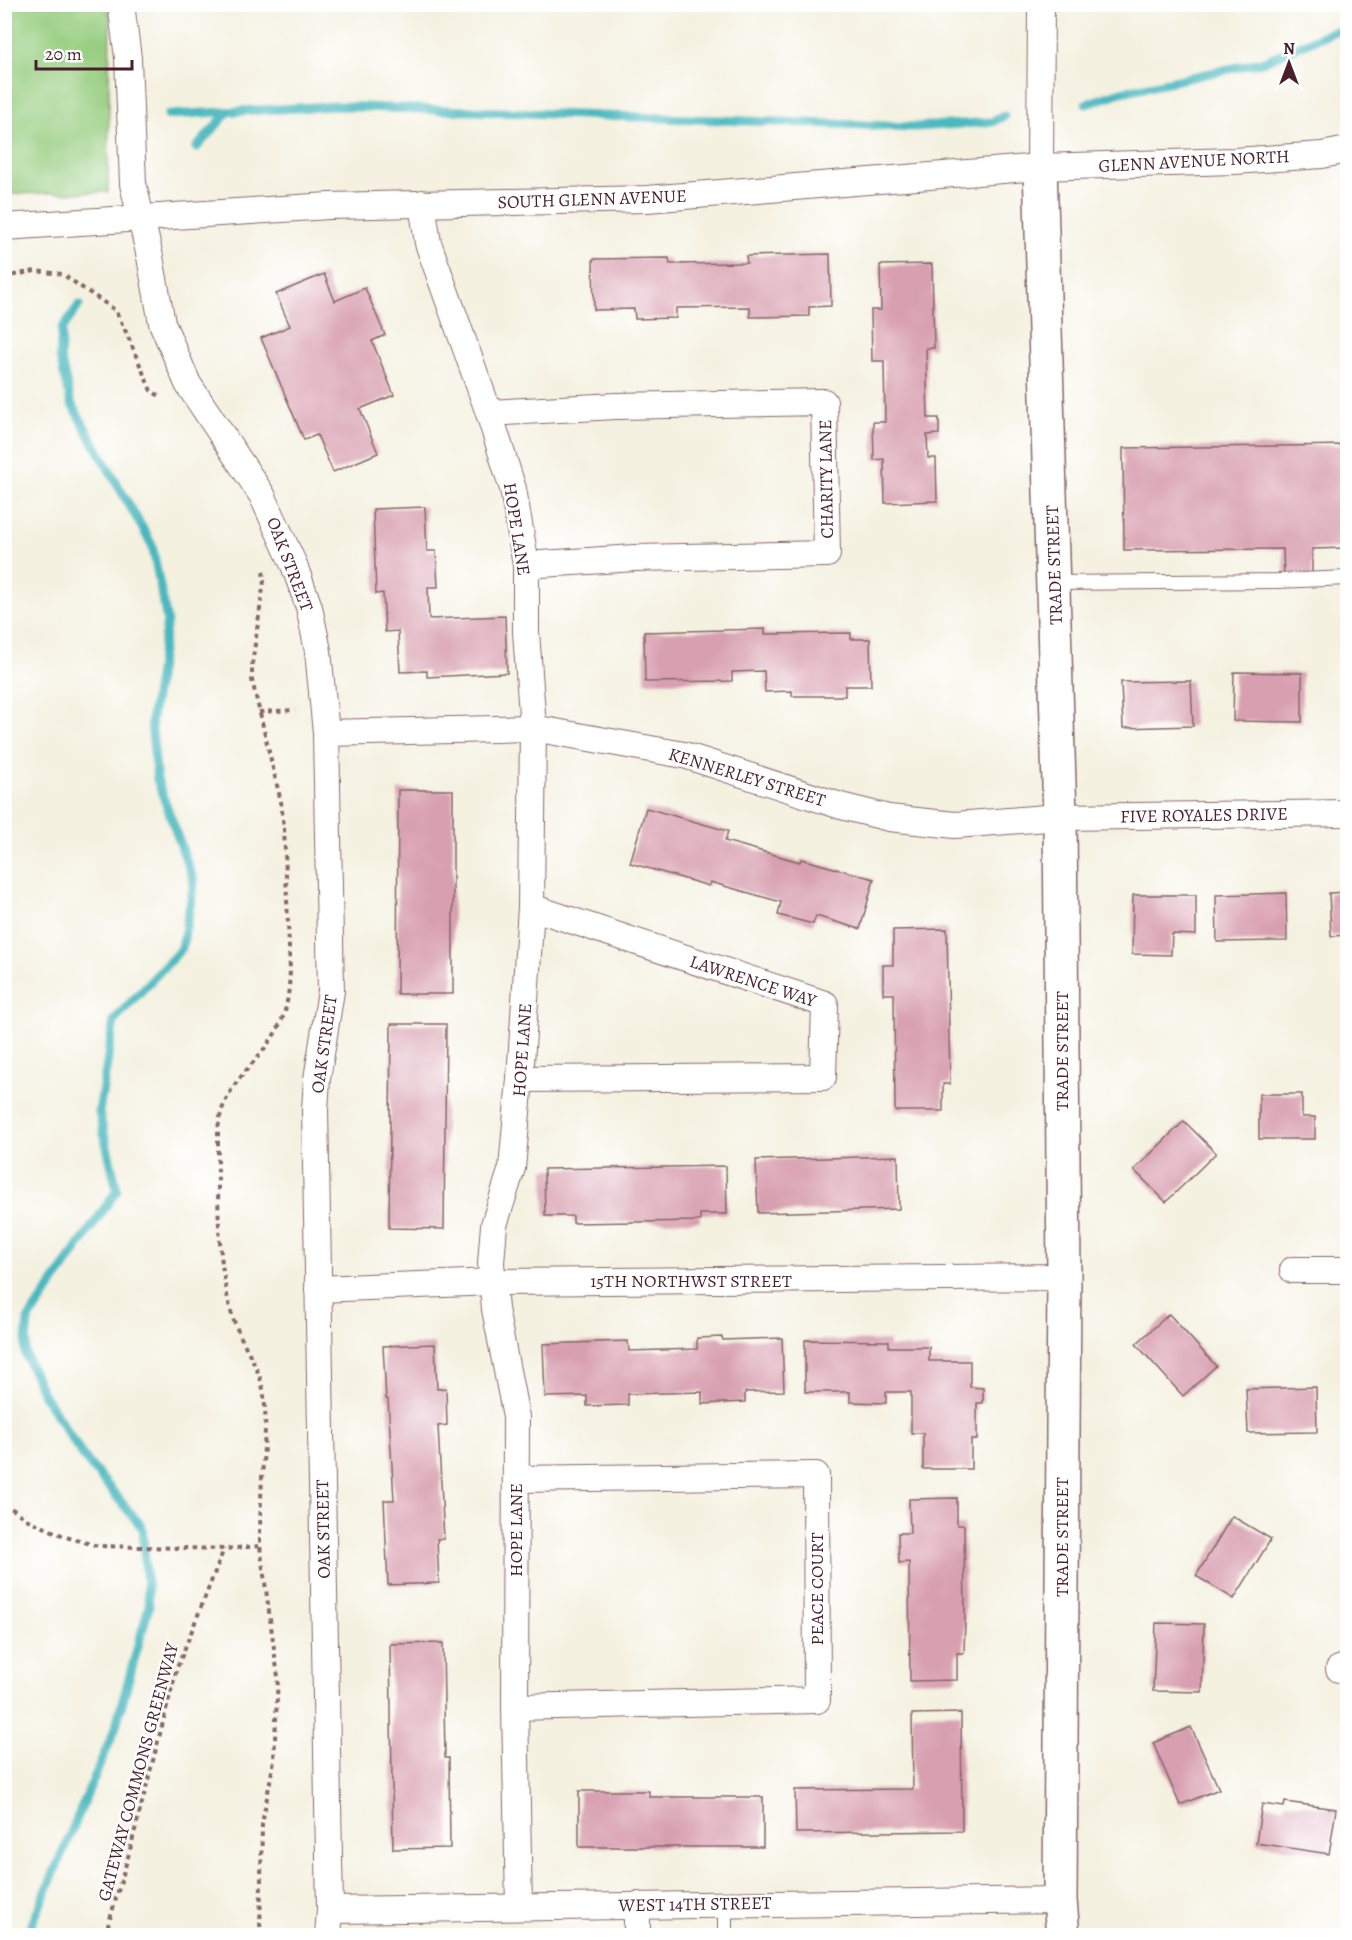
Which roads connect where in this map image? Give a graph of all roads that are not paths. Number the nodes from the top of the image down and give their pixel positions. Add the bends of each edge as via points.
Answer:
1 (121, 4) edge
2 (1041, 4) edge
3 (1347, 150) edge
4 (1040, 167) junction
5 (422, 203) junction
6 (142, 219) junction
7 (4, 227) edge
8 (489, 413) junction
9 (526, 565) junction
10 (1347, 578) edge
11 (1054, 583) junction
12 (532, 728) junction
13 (326, 733) junction
14 (1347, 813) edge
15 (1060, 817) junction
16 (531, 907) junction
17 (520, 1079) junction
18 (1293, 1270) dead end
19 (1347, 1270) edge
20 (1064, 1277) junction
21 (493, 1282) junction
22 (318, 1289) junction
23 (516, 1479) junction
24 (515, 1707) junction
25 (1060, 1900) junction
26 (725, 1904) junction
27 (637, 1905) junction
28 (519, 1907) junction
29 (330, 1910) junction
30 (328, 1935) edge
31 (637, 1935) edge
32 (725, 1935) edge
33 (1063, 1935) edge

1 - 6 street, OAK STREET via 129,58 133,184
2 - 4 street
3 - 4 street, GLENN AVENUE NORTH via 1234,161
4 - 5 street, SOUTH GLENN AVENUE via 647,199
4 - 11 street, TRADE STREET
5 - 6 street, SOUTH GLENN AVENUE
5 - 8 street, HOPE LANE via 428,243
6 - 7 street, SOUTH GLENN AVENUE
6 - 13 street, OAK STREET via 162,323 174,354 188,384 262,495 294,565 309,607 318,651
8 - 9 street, HOPE LANE via 513,489
8 - 9 street, CHARITY LANE via 824,402 827,555 635,558
9 - 12 street, HOPE LANE
10 - 11 lane
11 - 15 street, TRADE STREET
12 - 13 street, KENNERLEY STREET
12 - 15 street, KENNERLEY STREET via 684,755 889,818 955,825
12 - 16 street, HOPE LANE
13 - 22 street, OAK STREET via 331,991 315,1110
14 - 15 street, FIVE ROYALES DRIVE
15 - 20 street, TRADE STREET
16 - 17 street, HOPE LANE
16 - 17 street, LAWRENCE WAY via 825,1004 823,1077
17 - 21 street, HOPE LANE via 512,1168 494,1226
18 - 19 street
20 - 21 street, 15TH NORTHWST STREET
20 - 25 street, TRADE STREET
21 - 22 street, 15TH NORTHWST STREET
21 - 23 street, HOPE LANE via 516,1417
22 - 29 street, OAK STREET
23 - 24 street, HOPE LANE
23 - 24 street, PEACE COURT via 816,1475 817,1700
24 - 28 street, HOPE LANE
25 - 26 street, WEST 14TH STREET
25 - 33 street, TRADE STREET
26 - 27 street, WEST 14TH STREET
26 - 32 lane
27 - 28 street, WEST 14TH STREET
27 - 31 street
28 - 29 street, WEST 14TH STREET
29 - 30 street, OAK STREET

